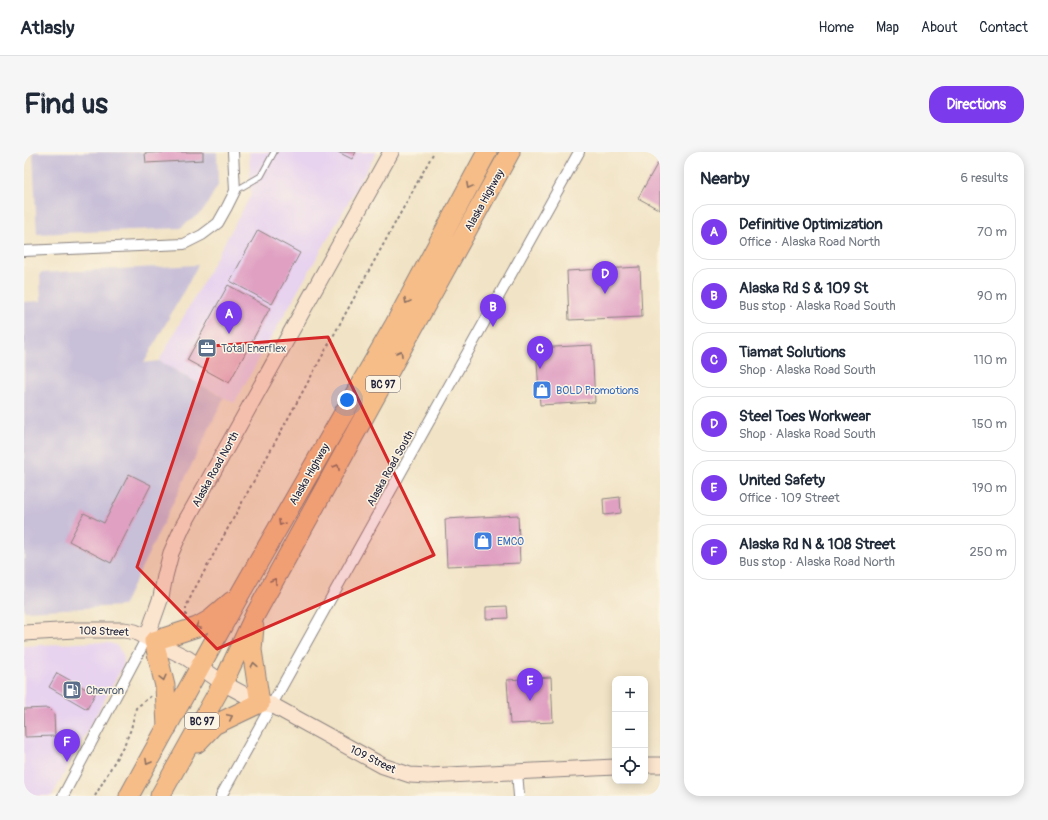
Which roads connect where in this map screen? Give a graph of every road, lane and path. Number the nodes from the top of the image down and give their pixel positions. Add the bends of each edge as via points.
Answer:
1 (233, 152) edge
2 (274, 152) edge
3 (392, 152) edge
4 (434, 152) edge
5 (487, 152) edge
6 (510, 152) edge
7 (579, 152) edge
8 (235, 191) junction
9 (24, 251) edge
10 (240, 594) junction
11 (255, 615) junction
12 (197, 628) junction
13 (24, 633) edge
14 (150, 639) junction
15 (200, 667) junction
16 (223, 683) junction
17 (165, 686) junction
18 (266, 704) junction
19 (167, 728) junction
20 (180, 760) junction
21 (648, 765) edge
22 (660, 765) edge
23 (612, 767) edge
24 (517, 772) junction
25 (62, 796) edge
26 (95, 796) edge
27 (129, 796) edge
28 (160, 796) edge
29 (221, 796) edge
30 (519, 796) edge

1 - 8 street
2 - 8 lane via 261,176
3 - 14 street, Alaska Road North via 183,526 171,553
4 - 12 path via 193,592 185,615
5 -> 10 highway, Alaska Highway / BC 97 via 395,324
11 -> 6 highway, Alaska Highway / BC 97
7 - 18 street, Alaska Road South
8 - 9 street via 218,223 184,244
10 -> 12 highway
10 - 15 highway, Alaska Highway / BC 97
11 - 16 highway, Alaska Highway / BC 97
18 -> 11 highway via 252,650
12 - 14 highway
13 - 14 street, 108 Street via 124,630
14 - 15 street, 108 Street
14 -> 17 highway
14 - 25 street, Alaska Road North
15 - 16 street, 109 Street
15 - 19 highway, Alaska Highway / BC 97
16 - 18 street, 109 Street
16 - 20 highway, Alaska Highway / BC 97
17 - 19 highway
17 - 26 path via 136,708 125,743
20 -> 18 highway via 214,725
18 - 24 street, 109 Street via 383,766 410,775
18 - 29 street, Alaska Road South
19 -> 27 highway, Alaska Highway / BC 97
20 - 28 highway, Alaska Highway / BC 97
21 - 22 street
23 - 24 street, 109 Street
24 - 30 street

